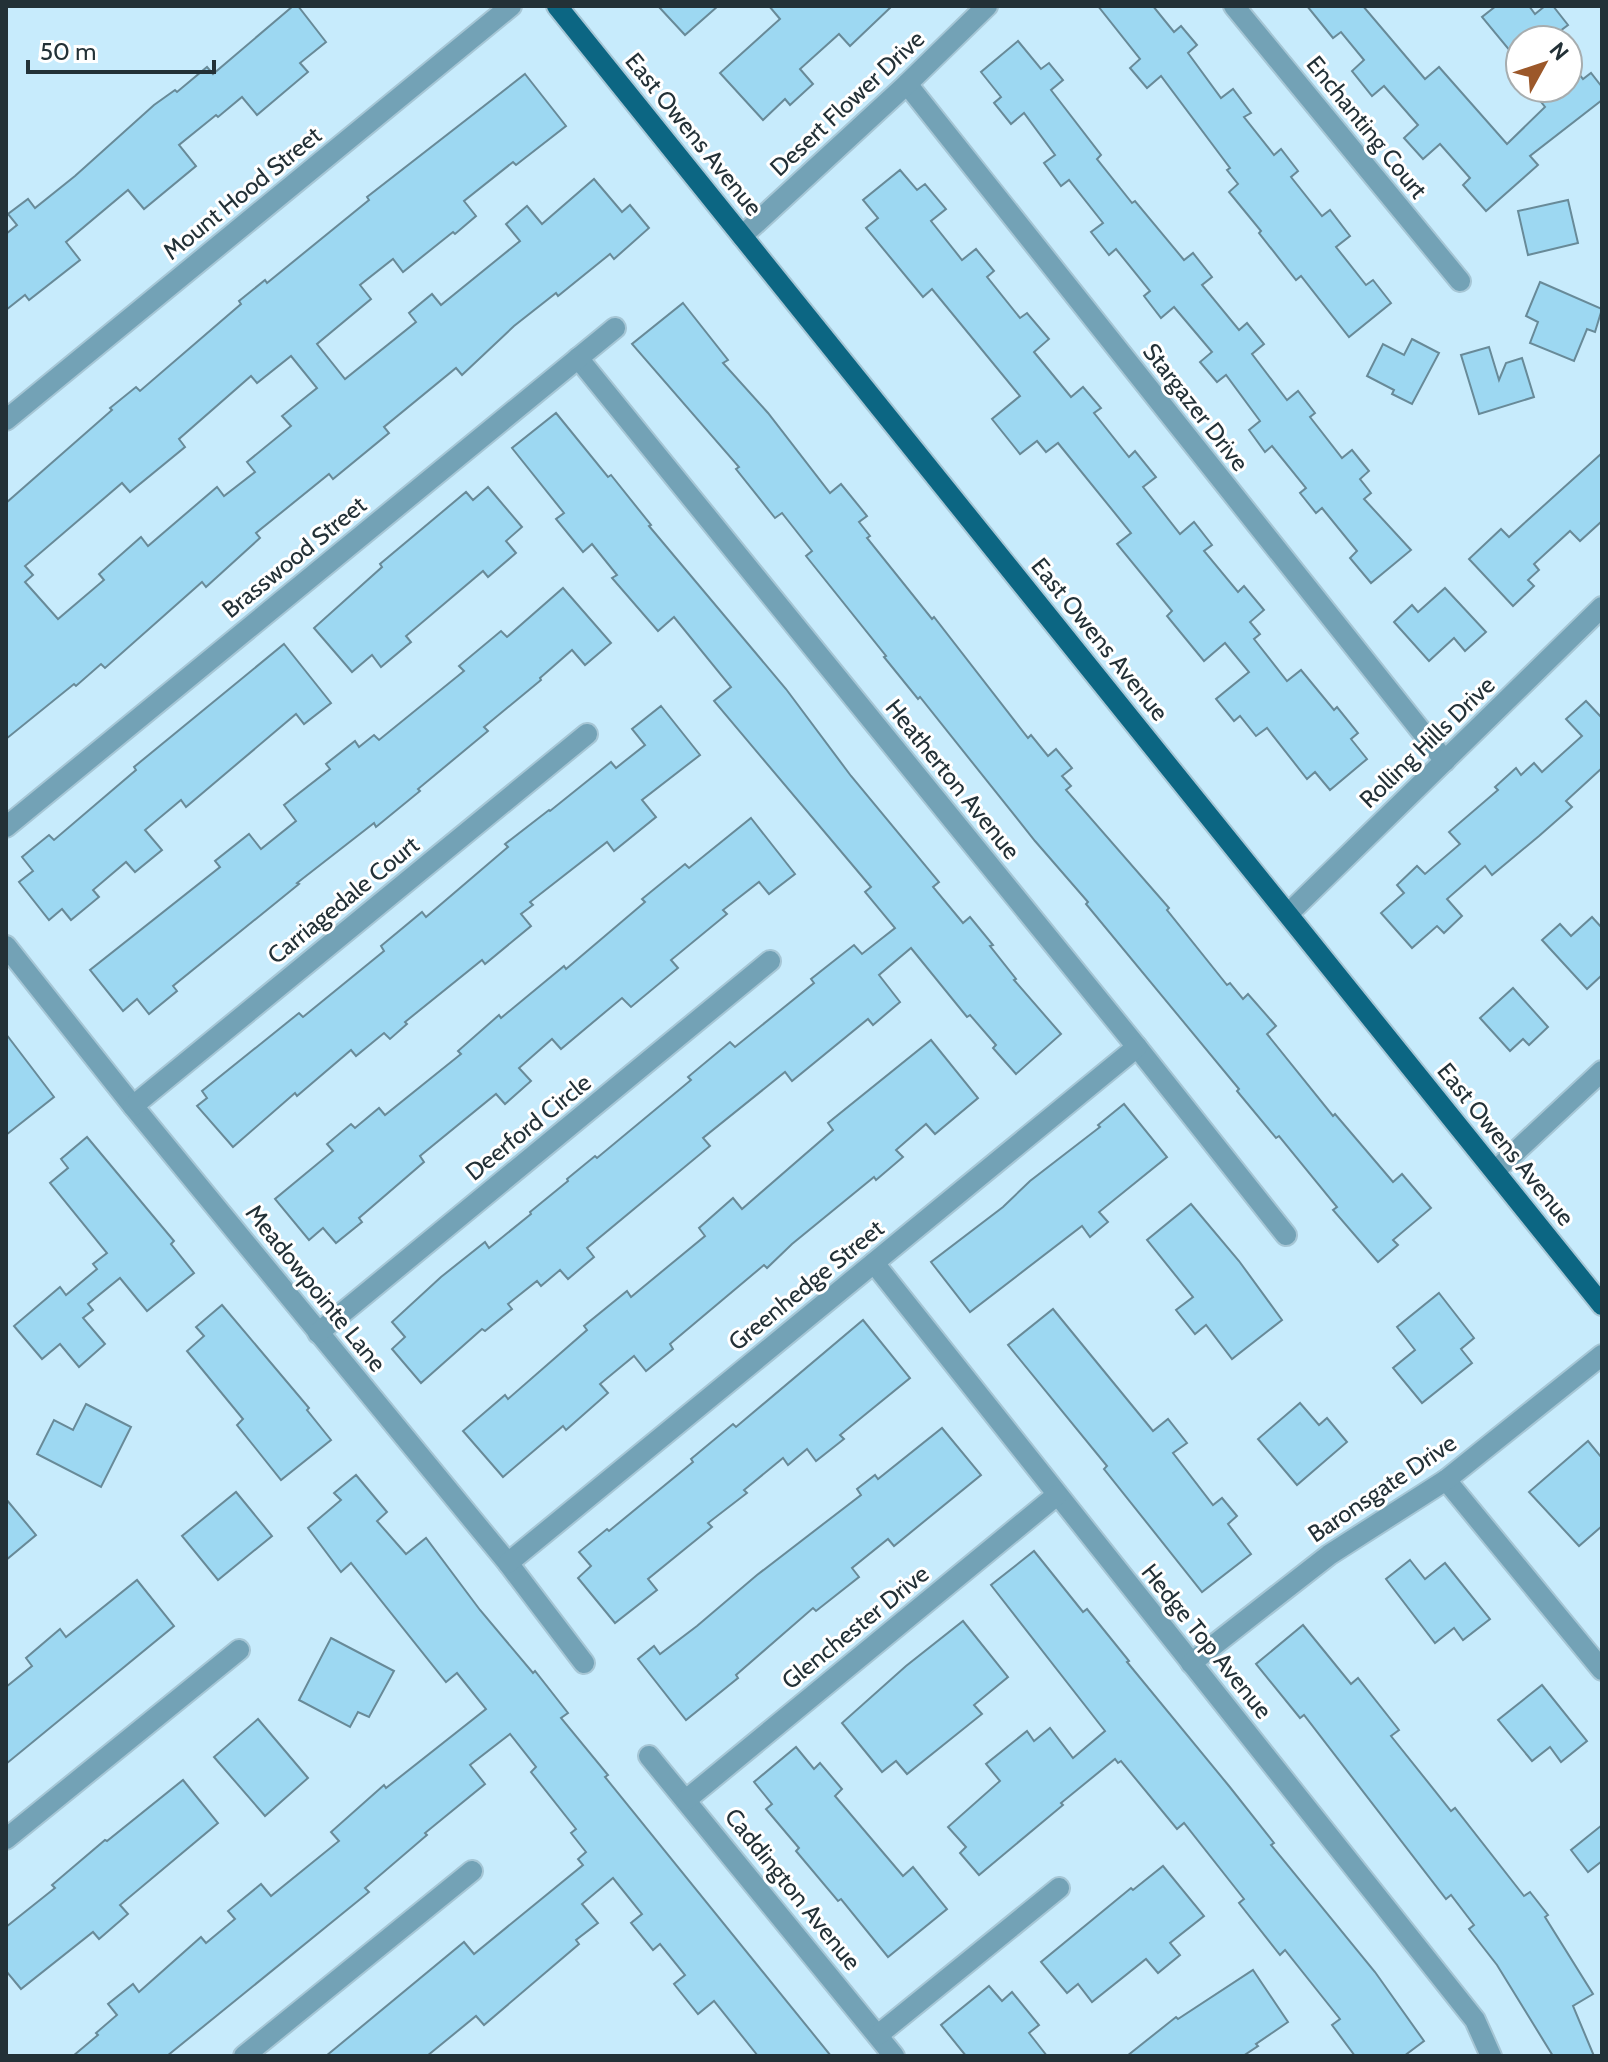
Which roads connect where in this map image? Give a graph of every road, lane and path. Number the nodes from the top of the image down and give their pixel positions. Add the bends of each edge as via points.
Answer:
1 (511, 6) edge
2 (557, 6) edge
3 (987, 6) edge
4 (1234, 6) edge
5 (907, 84) junction
6 (742, 236) junction
7 (1460, 281) dead end
8 (615, 328) dead end
9 (578, 358) junction
10 (8, 414) edge
11 (1602, 607) edge
12 (587, 734) dead end
13 (1445, 761) junction
14 (6, 827) edge
15 (1288, 914) junction
16 (6, 946) edge
17 (770, 961) dead end
18 (1137, 1047) junction
19 (1602, 1071) edge
20 (133, 1106) junction
21 (1495, 1171) junction
22 (1286, 1235) dead end
23 (874, 1263) junction
24 (1602, 1305) edge
25 (318, 1333) junction
26 (1602, 1355) edge
27 (1446, 1480) junction
28 (1057, 1495) junction
29 (508, 1563) junction
30 (239, 1650) dead end
31 (584, 1663) dead end
32 (1191, 1663) junction
33 (1602, 1670) edge
34 (649, 1756) dead end
35 (686, 1800) junction
36 (6, 1839) edge
37 (472, 1871) dead end
38 (1059, 1888) dead end
39 (878, 2035) junction
40 (244, 2056) edge
41 (894, 2056) edge
42 (1491, 2056) edge

1 - 10 street, Mount Hood Street
2 - 6 main road, East Owens Avenue
3 - 5 street, Desert Flower Drive
4 - 7 street, Enchanting Court
5 - 6 street, Desert Flower Drive
5 - 13 street, Stargazer Drive
6 - 15 main road, East Owens Avenue
8 - 9 street, Brasswood Street
9 - 14 street, Brasswood Street
9 - 18 street, Heatherton Avenue
11 - 13 street, Rolling Hills Drive
12 - 20 street, Carriagedale Court
13 - 15 street, Rolling Hills Drive
15 - 21 main road, East Owens Avenue
16 - 20 street, Meadowpointe Lane
17 - 25 street, Deerford Circle
18 - 22 street, Heatherton Avenue
18 - 23 street, Greenhedge Street
19 - 21 street
20 - 25 street, Meadowpointe Lane
21 - 24 main road, East Owens Avenue
23 - 28 street, Hedge Top Avenue
23 - 29 street, Greenhedge Street
25 - 29 street, Meadowpointe Lane
26 - 27 street, Baronsgate Drive
27 - 32 street, Baronsgate Drive via 1329,1555
27 - 33 street
28 - 32 street, Hedge Top Avenue
28 - 35 street, Glenchester Drive
29 - 31 street, Meadowpointe Lane
30 - 36 street
32 - 42 street, Hedge Top Avenue via 1475,2020
34 - 35 street, Caddington Avenue
35 - 39 street, Caddington Avenue
37 - 40 street
38 - 39 street
39 - 41 street, Caddington Avenue

